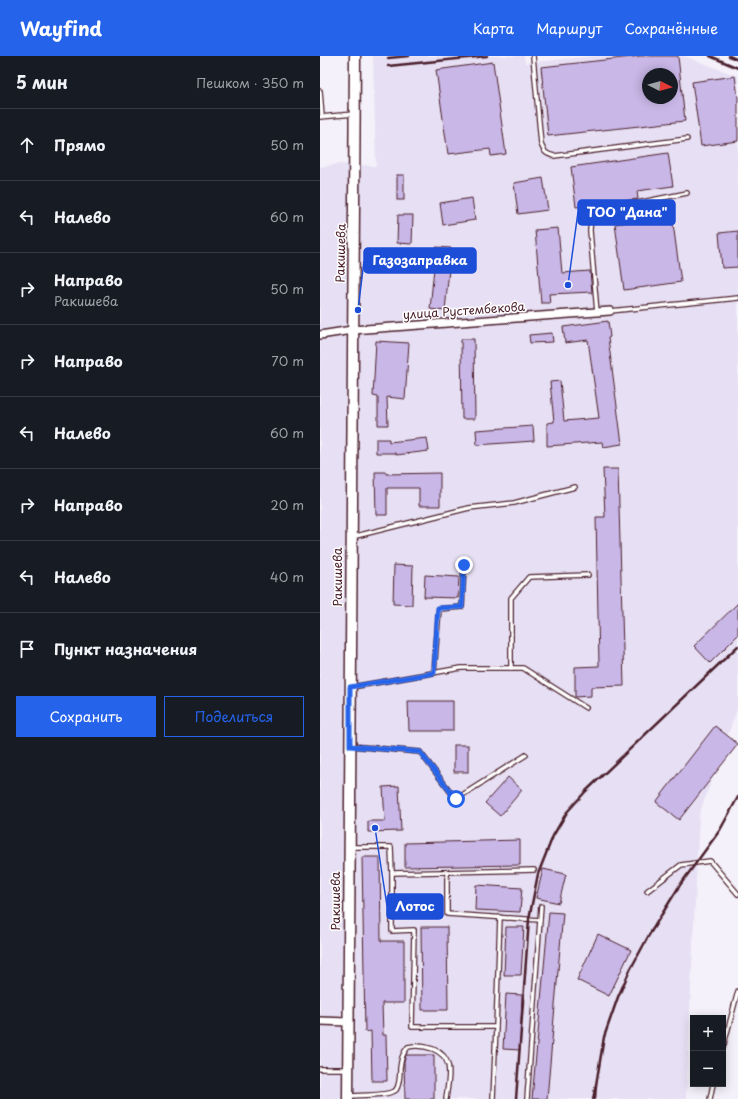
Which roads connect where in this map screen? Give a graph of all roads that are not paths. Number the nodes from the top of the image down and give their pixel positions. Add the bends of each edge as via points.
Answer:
1 (355, 56) edge
2 (533, 56) edge
3 (320, 91) edge
4 (356, 114) junction
5 (321, 116) edge
6 (687, 139) dead end
7 (687, 193) dead end
8 (738, 298) edge
9 (610, 311) joint
10 (597, 312) junction
11 (352, 330) junction
12 (320, 335) edge
13 (574, 487) dead end
14 (351, 537) junction
15 (464, 565) dead end
16 (588, 575) dead end
17 (510, 668) junction
18 (434, 673) junction
19 (350, 687) junction
20 (586, 708) dead end
21 (350, 746) junction
22 (526, 755) dead end
23 (350, 847) junction
24 (534, 870) dead end
25 (447, 872) junction
26 (392, 873) junction
27 (647, 892) dead end
28 (738, 894) edge
29 (541, 906) dead end
30 (500, 918) junction
31 (540, 920) junction
32 (738, 991) edge
33 (320, 1021) edge
34 (348, 1022) junction
35 (496, 1027) junction
36 (726, 1037) edge
37 (320, 1069) edge
38 (348, 1069) junction
39 (713, 1087) edge
40 (348, 1097) edge
41 (446, 1099) edge
42 (493, 1099) edge
43 (527, 1099) edge
44 (710, 1099) edge

1 - 4 street, Ракишева
2 - 6 lane via 541,144 548,155
3 - 5 lane
4 - 5 lane
4 - 11 street, Ракишева
7 - 10 lane via 602,210 594,215 590,231
8 - 9 lane
9 - 10 street, улица Рустембекова
10 - 11 street, улица Рустембекова
11 - 12 street, улица Рустембекова
11 - 14 street, Ракишева
13 - 14 lane via 514,503 469,508
14 - 19 street, Ракишева
15 - 18 lane via 462,607 438,608
16 - 17 lane via 529,577 511,598
17 - 18 lane via 462,668
17 - 20 lane via 523,668
18 - 19 lane
19 - 21 street, Ракишева
21 - 22 lane via 420,752 456,799
21 - 23 street, Ракишева
23 - 26 lane via 391,847
23 - 34 street, Ракишева
24 - 25 lane
25 - 26 lane
25 - 30 lane via 447,914
26 - 35 lane via 392,931 414,930 412,1027
27 - 28 lane via 681,865 710,861
29 - 31 lane
30 - 31 lane
30 - 35 lane
31 - 43 lane
32 - 36 lane
33 - 34 street
34 - 38 street, Ракишева
35 - 42 lane
37 - 38 lane
38 - 40 street, Ракишева
39 - 44 lane
40 - 41 lane via 396,1090 402,1056 408,1047 425,1046 439,1052 448,1064

